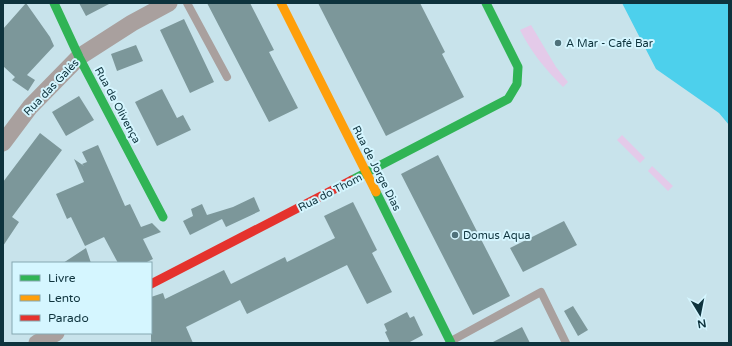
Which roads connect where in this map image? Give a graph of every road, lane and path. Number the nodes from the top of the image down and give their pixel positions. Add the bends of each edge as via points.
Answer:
1 (54, 3) edge
2 (169, 3) edge
3 (187, 3) edge
4 (281, 3) edge
5 (486, 3) edge
6 (79, 57) junction
7 (227, 76) dead end
8 (3, 143) edge
9 (366, 173) junction
10 (163, 217) dead end
11 (152, 283) edge
12 (54, 334) edge
13 (451, 342) edge
14 (37, 343) edge
15 (566, 343) edge

1 - 6 street, Rua de Olivença
2 - 6 street, Rua das Galés
3 - 7 lane
4 - 9 street, Rua de Jorge Dias
5 - 9 street, Rua do Thom via 518,67 516,90 508,99
6 - 8 street, Rua das Galés via 30,107
6 - 10 street, Rua de Olivença
9 - 11 street, Rua do Thom
9 - 13 street, Rua de Jorge Dias
12 - 14 street
13 - 15 lane via 540,292

